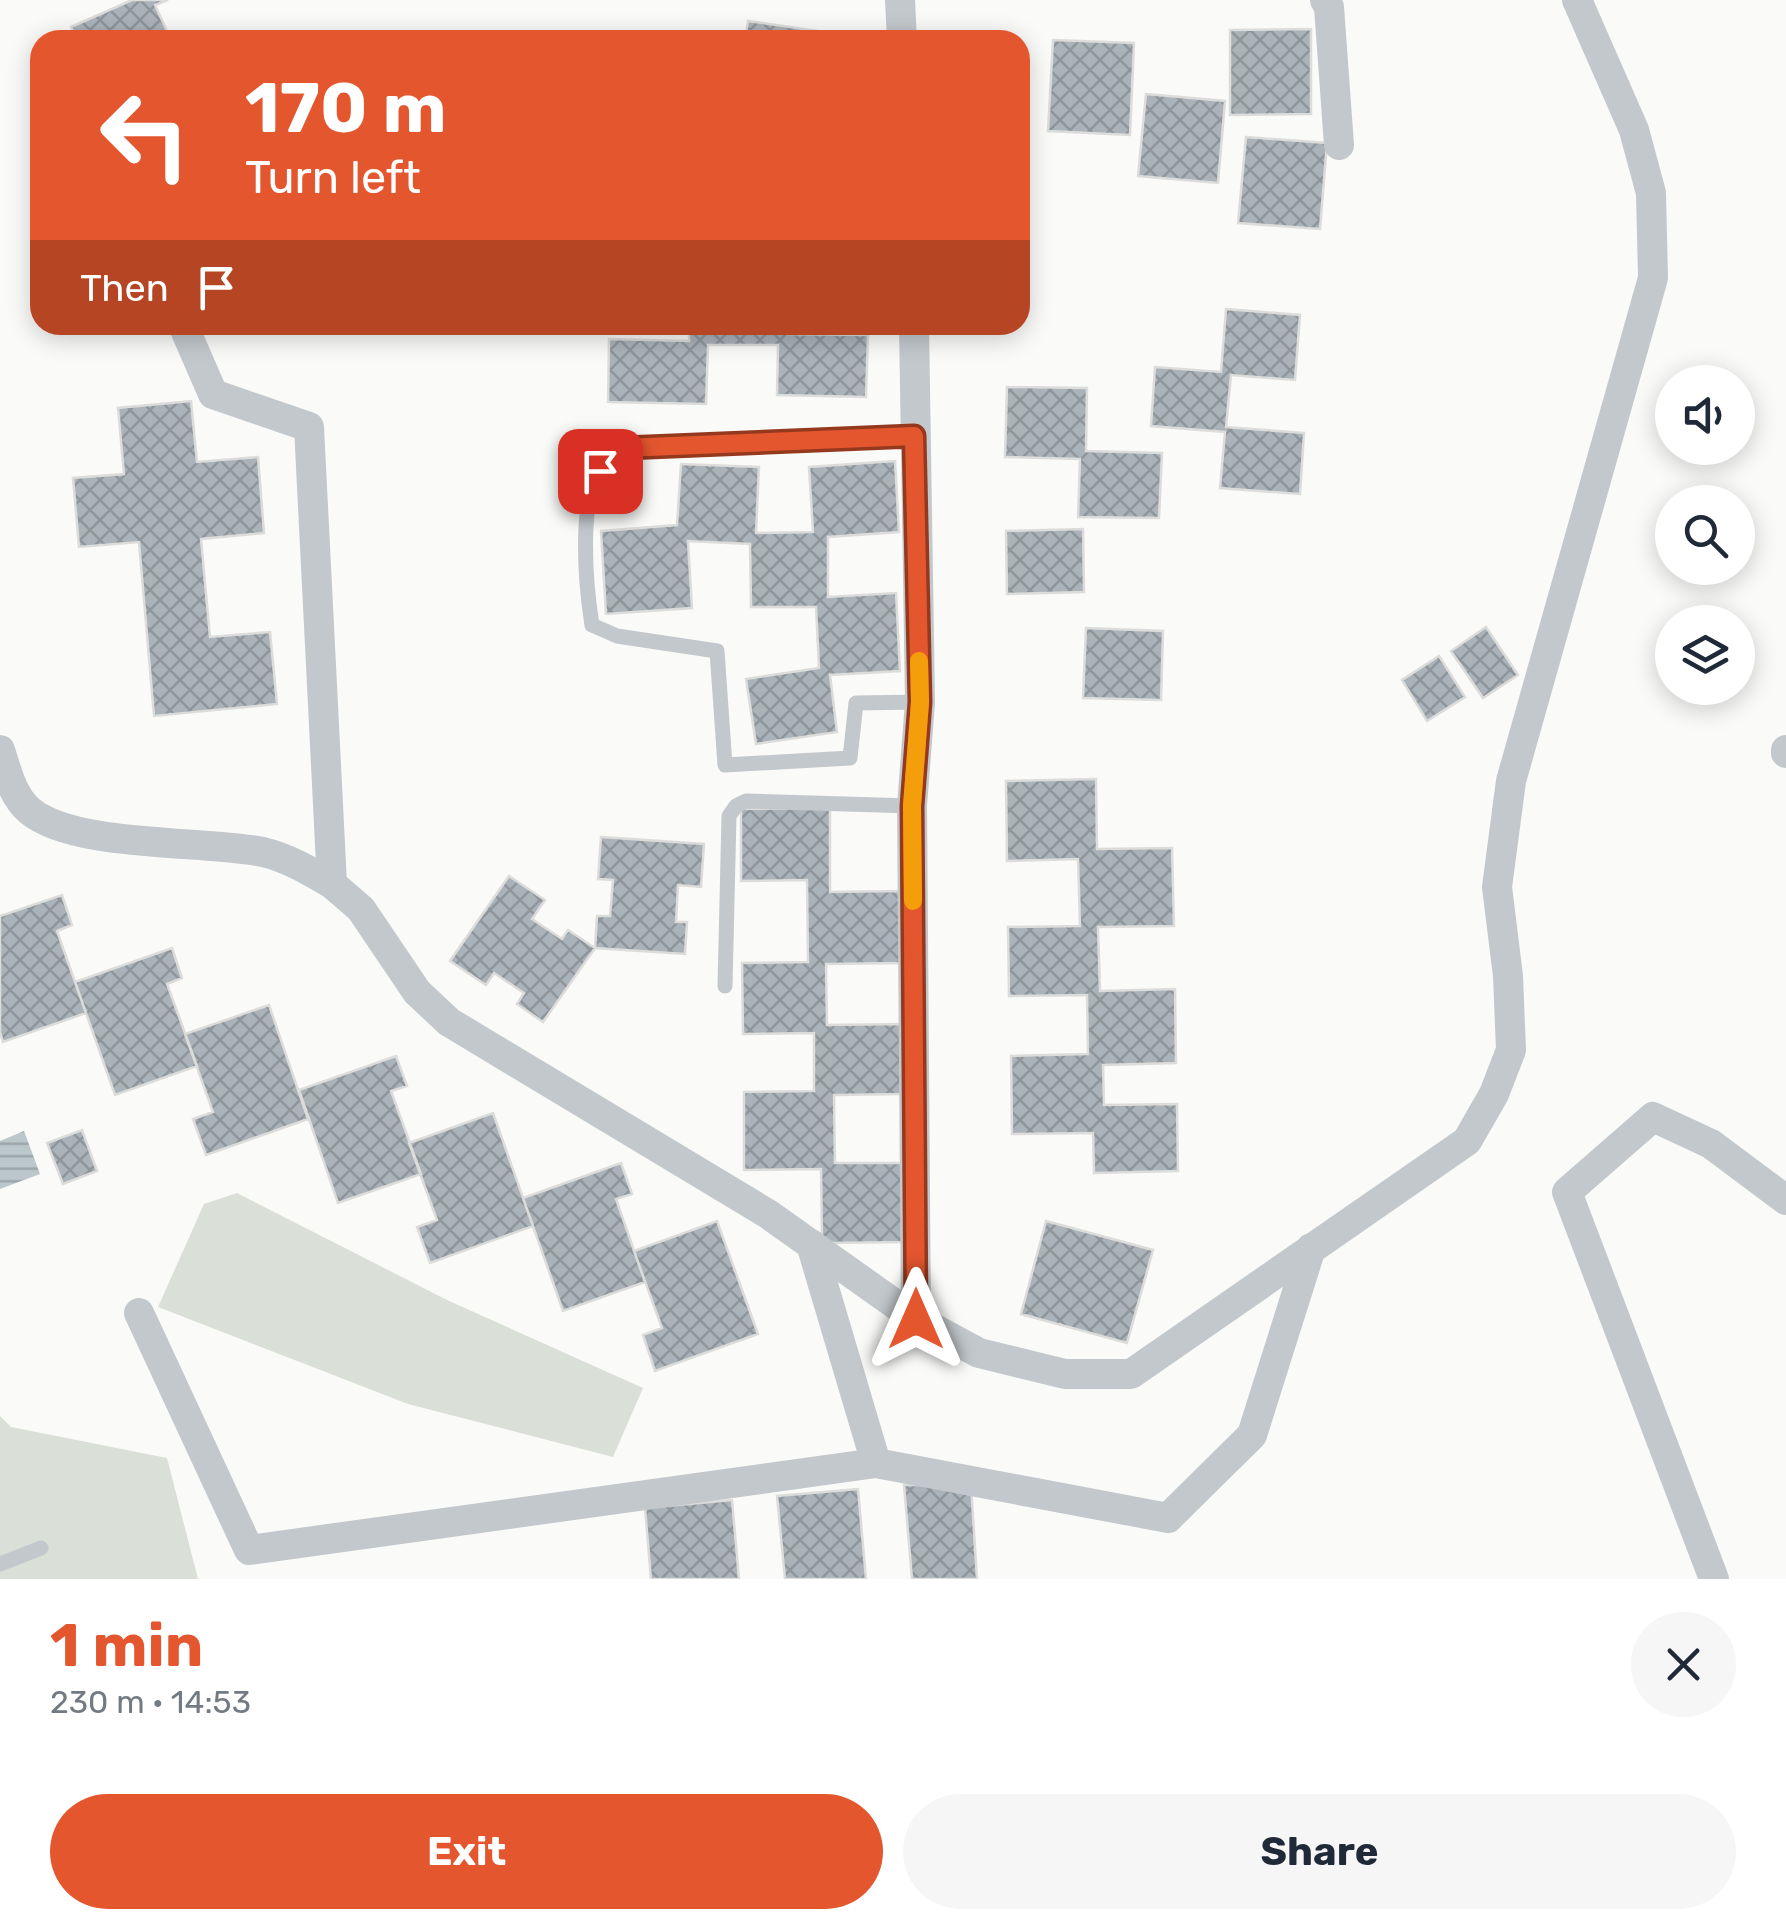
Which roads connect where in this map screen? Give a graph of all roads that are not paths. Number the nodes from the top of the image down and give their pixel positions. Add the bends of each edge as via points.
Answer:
1 (900, 0) edge
2 (1325, 0) edge
3 (1578, 0) edge
4 (902, 30) edge
5 (1340, 145) dead end
6 (186, 335) edge
7 (914, 335) edge
8 (914, 436) junction
9 (920, 702) junction
10 (0, 750) edge
11 (912, 806) junction
12 (332, 884) junction
13 (725, 986) dead end
14 (1786, 1200) edge
15 (811, 1244) junction
16 (1311, 1248) junction
17 (139, 1313) dead end
18 (916, 1319) junction
19 (876, 1463) junction
20 (41, 1548) dead end
21 (0, 1564) edge
22 (1714, 1579) edge

1 - 4 street
2 - 5 street
3 - 16 street via 1634,130 1651,194 1652,278 1512,781 1496,887 1511,1050 1467,1141
6 - 12 street via 213,394 309,427
7 - 8 street
8 - 9 street
8 - 9 lane via 624,448 600,471 587,516 585,579 592,626 717,651 725,764 850,758 856,703
9 - 11 street
10 - 12 street via 14,790 30,811 60,826 263,852
11 - 13 lane via 736,806 729,816
11 - 18 street
12 - 15 street via 361,909 417,992 449,1022
14 - 22 street via 1711,1144 1653,1117 1568,1192
15 - 18 street
15 - 19 street
16 - 18 street via 1131,1374 1065,1374 979,1354
16 - 19 street via 1252,1434 1168,1518
17 - 19 street via 248,1550
20 - 21 lane

